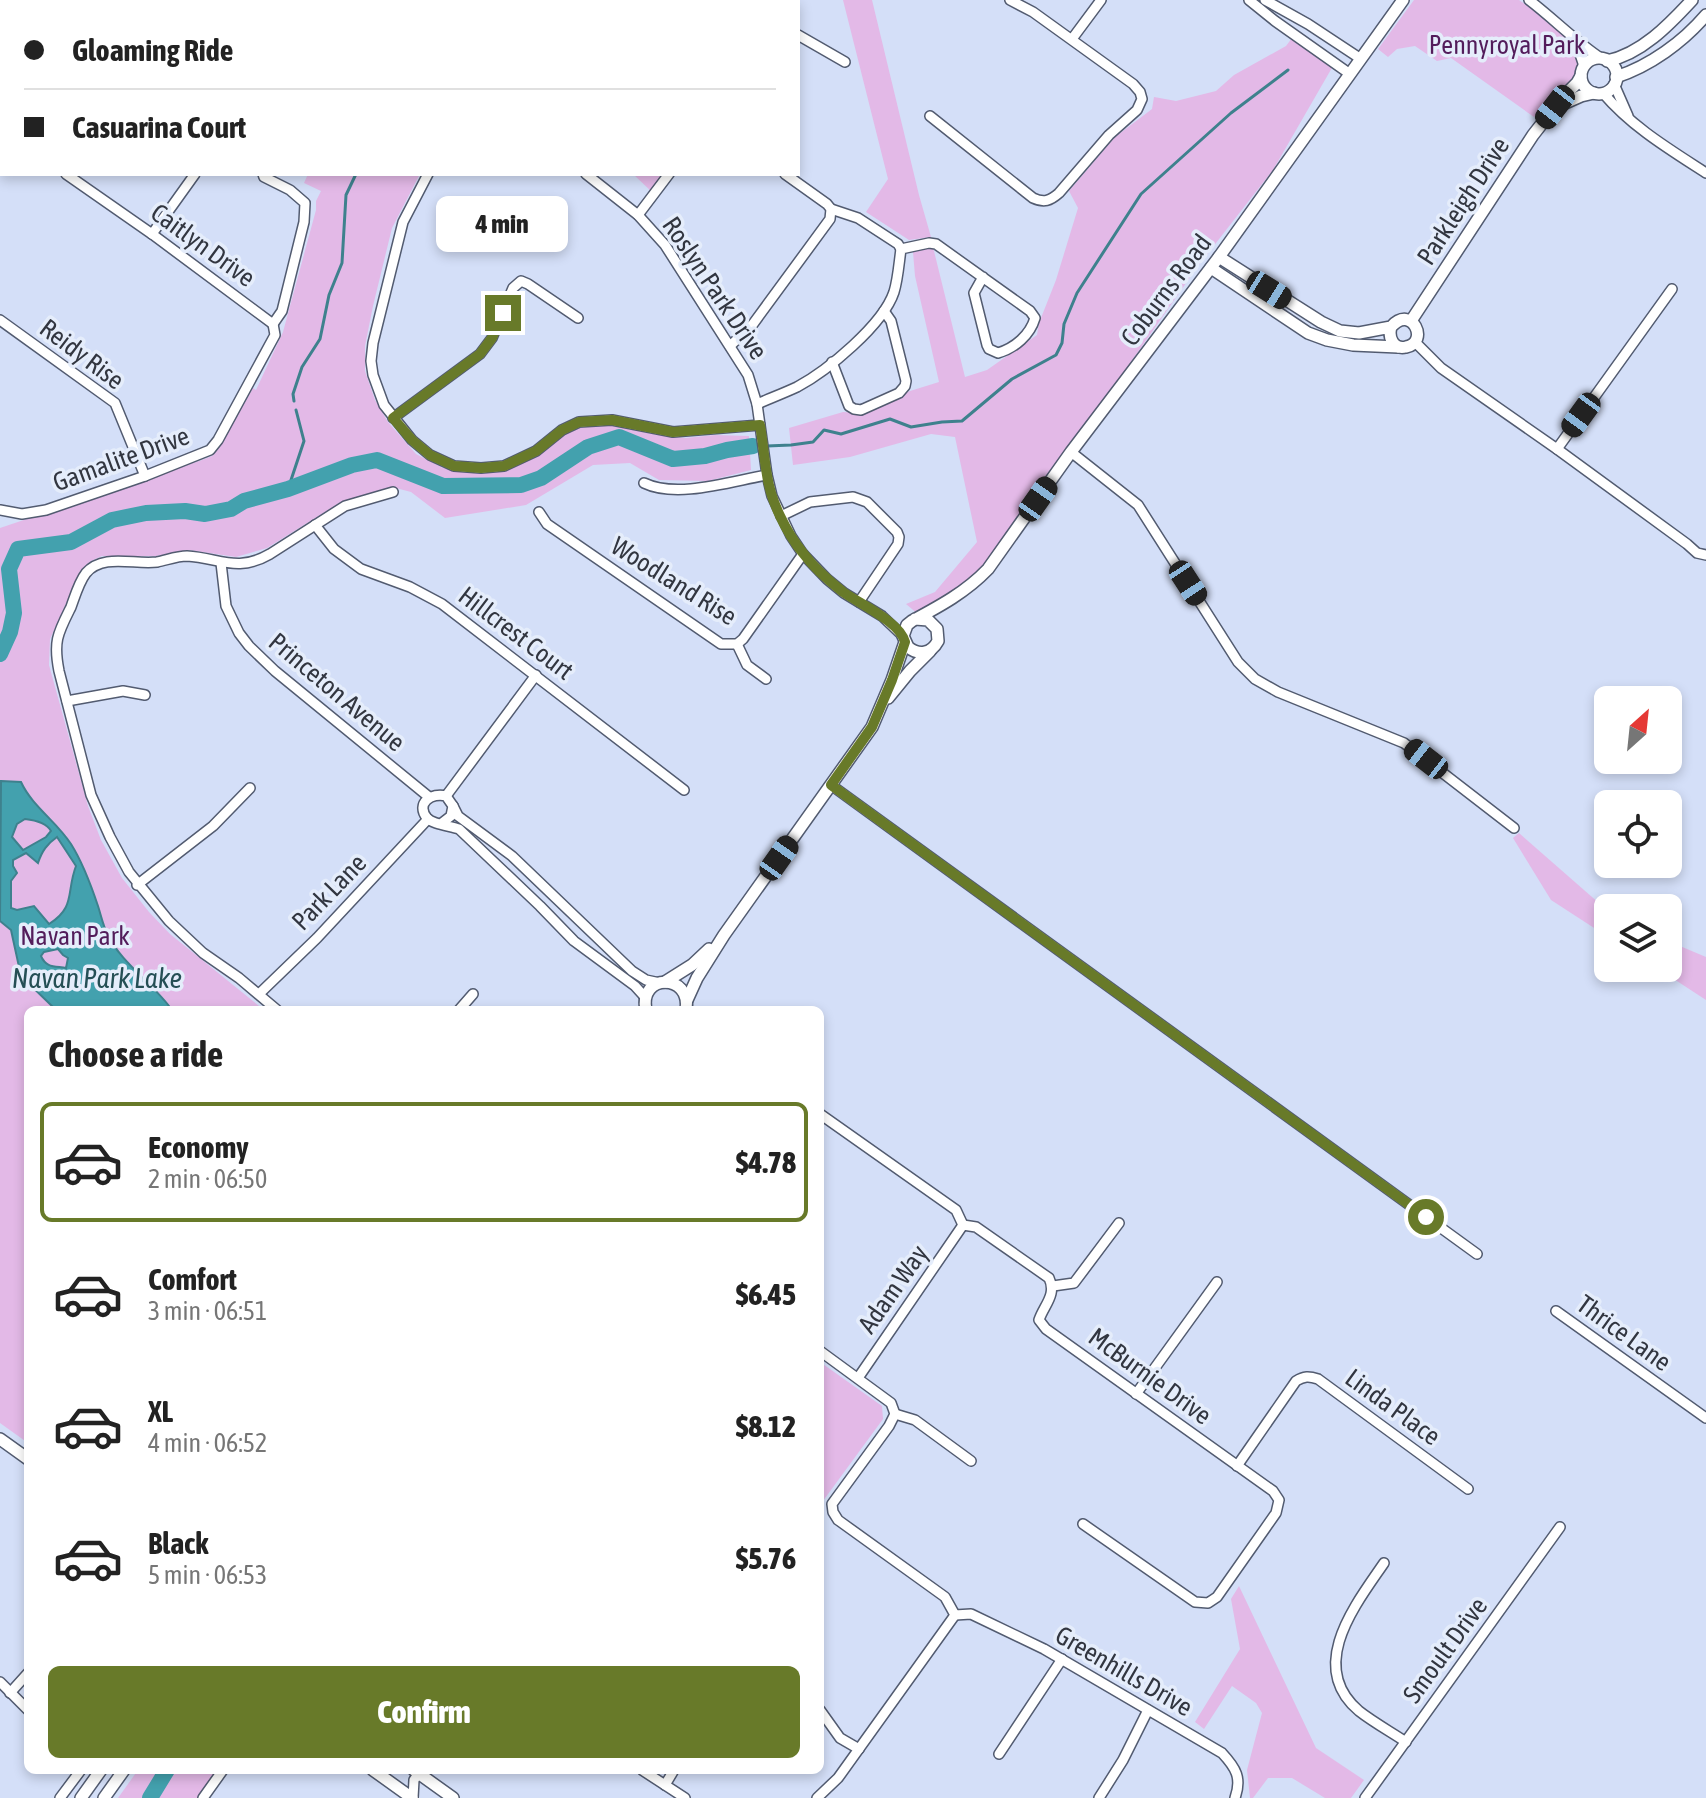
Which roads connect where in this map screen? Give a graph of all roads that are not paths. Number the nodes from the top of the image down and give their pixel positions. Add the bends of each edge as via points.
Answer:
1 (1010, 0) edge
2 (1101, 0) edge
3 (1249, 0) edge
4 (1265, 0) edge
5 (1403, 0) edge
6 (1529, 0) edge
7 (1692, 0) edge
8 (1706, 15) edge
9 (800, 36) edge
10 (1072, 39) junction
11 (1575, 39) junction
12 (1361, 59) junction
13 (1605, 60) junction
14 (845, 62) dead end
15 (1582, 71) junction
16 (1350, 74) junction
17 (1615, 80) junction
18 (1599, 93) junction
19 (1555, 107) junction
20 (930, 116) dead end
21 (1629, 119) junction
22 (1706, 173) edge
23 (69, 176) edge
24 (194, 176) edge
25 (264, 176) edge
26 (427, 176) edge
27 (589, 176) edge
28 (667, 176) edge
29 (788, 176) edge
30 (831, 209) junction
31 (638, 215) junction
32 (152, 234) junction
33 (901, 249) junction
34 (1219, 257) junction
35 (1211, 268) junction
36 (983, 277) junction
37 (1672, 289) dead end
38 (884, 311) junction
39 (578, 318) dead end
40 (0, 320) edge
41 (1411, 321) junction
42 (273, 324) junction
43 (1391, 327) junction
44 (1415, 342) junction
45 (730, 346) junction
46 (1398, 347) junction
47 (832, 362) junction
48 (757, 404) junction
49 (393, 418) junction
50 (760, 425) junction
51 (1557, 449) junction
52 (1071, 452) junction
53 (767, 475) junction
54 (145, 476) junction
55 (644, 483) dead end
56 (393, 492) dead end
57 (0, 510) edge
58 (539, 512) dead end
59 (781, 516) junction
60 (315, 525) junction
61 (803, 554) junction
62 (1706, 555) edge
63 (221, 563) junction
64 (955, 597) junction
65 (859, 602) junction
66 (882, 616) junction
67 (913, 620) junction
68 (938, 635) junction
69 (904, 639) junction
70 (737, 644) junction
71 (930, 650) junction
72 (536, 675) junction
73 (766, 679) dead end
74 (145, 695) dead end
75 (67, 701) junction
76 (881, 707) junction
77 (831, 785) junction
78 (250, 788) dead end
79 (684, 790) dead end
80 (446, 796) junction
81 (429, 797) junction
82 (453, 806) junction
83 (428, 819) junction
84 (442, 823) junction
85 (1514, 828) dead end
86 (137, 885) junction
87 (724, 935) junction
88 (662, 982) junction
89 (259, 994) junction
90 (473, 994) dead end
91 (272, 1006) edge
92 (462, 1006) edge
93 (645, 1006) edge
94 (688, 1006) edge
95 (824, 1117) edge
96 (1119, 1223) dead end
97 (963, 1225) junction
98 (1477, 1254) dead end
99 (1217, 1282) dead end
100 (1053, 1286) junction
101 (1556, 1311) dead end
102 (824, 1354) edge
103 (858, 1378) junction
104 (1136, 1394) junction
105 (895, 1414) junction
106 (1706, 1418) edge
107 (0, 1439) edge
108 (24, 1456) edge
109 (971, 1461) dead end
110 (1237, 1466) junction
111 (1468, 1489) dead end
112 (1083, 1524) dead end
113 (1560, 1527) dead end
114 (1384, 1563) dead end
115 (955, 1615) junction
116 (1062, 1659) junction
117 (24, 1677) edge
118 (0, 1682) edge
119 (10, 1693) junction
120 (24, 1706) edge
121 (1148, 1710) junction
122 (824, 1716) edge
123 (1406, 1742) junction
124 (859, 1749) junction
125 (999, 1754) dead end
126 (78, 1774) edge
127 (98, 1774) edge
128 (116, 1774) edge
129 (220, 1774) edge
130 (379, 1774) edge
131 (416, 1774) edge
132 (421, 1774) edge
133 (434, 1774) edge
134 (648, 1774) edge
135 (672, 1774) edge
136 (431, 1782) junction
137 (665, 1785) junction
138 (60, 1798) edge
139 (81, 1798) edge
140 (104, 1798) edge
141 (203, 1798) edge
142 (413, 1798) edge
143 (453, 1798) edge
144 (685, 1798) edge
145 (817, 1798) edge
146 (1099, 1798) edge
147 (1235, 1798) edge
148 (1365, 1798) edge

1 - 10 street
2 - 10 street
3 - 16 street
4 - 12 street
5 - 12 street, Coburns Road
6 - 11 street
7 - 13 street via 1632,52
8 - 17 street via 1669,49
9 - 14 street
10 - 20 street via 1133,84 1142,99 1051,200 1033,198
11 - 13 street
11 - 15 street
12 - 16 street, Coburns Road
13 - 15 street via 1592,60
13 - 17 street via 1614,67
15 - 18 street via 1585,87
15 - 19 street, Parkleigh Drive
16 - 34 street, Coburns Road
17 - 18 street via 1610,90
17 - 21 street
18 - 19 street
18 - 21 street
19 - 41 street, Parkleigh Drive
21 - 22 street
23 - 32 street, Caitlyn Drive
24 - 32 street
25 - 42 street, Gamalite Drive via 305,203 282,311
26 - 49 street via 403,222 373,343 373,375
27 - 31 street, Roslyn Park Drive
28 - 31 street
29 - 30 street
30 - 33 street via 858,218
30 - 45 street via 830,219 753,324
31 - 45 street, Roslyn Park Drive via 665,245
32 - 42 street, Caitlyn Drive
33 - 36 street via 936,244
33 - 38 street via 894,292
34 - 35 street, Coburns Road
34 - 43 street via 1340,331
35 - 46 street via 1308,333 1353,345
35 - 52 street, Coburns Road
36 - 36 street via 974,293 987,345 1002,352 1030,332 1035,318
37 - 51 street
38 - 47 street
38 - 47 street via 906,381 899,393 854,409
39 - 49 street via 521,281 480,354
40 - 54 street, Reidy Rise via 115,403
41 - 43 street via 1398,320
41 - 44 street via 1418,334
42 - 54 street, Gamalite Drive via 275,335 210,450
43 - 46 street via 1389,336
44 - 46 street
44 - 51 street via 1441,368
45 - 48 street, Roslyn Park Drive via 748,375
47 - 48 street via 799,386
48 - 50 street, Roslyn Park Drive
49 - 50 street via 430,455 454,466 481,468 504,466 536,451 579,422 612,420 673,432
50 - 53 street, Roslyn Park Drive
51 - 62 street
52 - 64 street, Coburns Road via 988,569
52 - 85 street via 1138,505 1238,662 1255,679 1404,743
53 - 55 street via 696,488
53 - 59 street, Roslyn Park Drive
54 - 57 street, Gamalite Drive via 46,510
56 - 60 street via 345,506
58 - 70 street, Woodland Rise via 547,524 721,644
59 - 61 street, Roslyn Park Drive
59 - 65 street via 810,502 853,497 867,502 897,532 898,544
60 - 63 street via 260,560
60 - 72 street, Hillcrest Court via 347,560 442,604
61 - 65 street, Roslyn Park Drive
61 - 70 street, Woodland Rise
63 - 75 street via 182,556 155,562 111,561 86,573 56,643
63 - 81 street, Princeton Avenue via 226,606 249,646
64 - 67 street, Coburns Road
64 - 68 street, Coburns Road via 941,618
65 - 66 street, Roslyn Park Drive
66 - 67 street, Roslyn Park Drive
66 - 69 street, Roslyn Park Drive
67 - 68 street via 933,623
67 - 69 street
68 - 71 street
69 - 71 street via 919,653
69 - 76 street
70 - 73 street via 747,665
71 - 76 street
72 - 79 street, Hillcrest Court
72 - 80 street
74 - 75 street via 123,691
75 - 86 street via 91,795
76 - 77 street
77 - 87 street
77 - 98 street
78 - 86 street via 213,826
80 - 81 street
80 - 82 street
81 - 83 street via 424,807
82 - 84 street
82 - 88 street via 632,971
83 - 84 street
83 - 89 street, Park Lane
84 - 93 street via 459,829 574,941 635,986
86 - 89 street via 203,953
87 - 88 street via 698,960
87 - 94 street via 697,978
88 - 93 street via 651,988
88 - 94 street via 677,985
89 - 91 street
90 - 92 street
95 - 97 street via 956,1210
96 - 100 street via 1074,1283
97 - 100 street via 976,1227
97 - 103 street, Adam Way
99 - 104 street
100 - 104 street, McBurnie Drive via 1039,1320
101 - 106 street, Thrice Lane
102 - 103 street
103 - 105 street via 891,1403
104 - 110 street, McBurnie Drive
105 - 109 street via 915,1420
105 - 115 street via 832,1504 833,1512 945,1597
107 - 108 street
110 - 111 street, Linda Place via 1296,1381 1310,1376
110 - 112 street, McBurnie Drive via 1279,1500 1276,1513 1208,1603 1195,1602
113 - 123 street, Smoult Drive
114 - 123 street via 1339,1640 1339,1682 1359,1710
115 - 116 street, Greenhills Drive via 971,1614
115 - 124 street
116 - 121 street, Greenhills Drive
116 - 125 street
117 - 119 street
118 - 119 street
119 - 120 street
121 - 146 street
121 - 147 street, Greenhills Drive via 1233,1764 1240,1779
122 - 124 street via 840,1738
123 - 148 street, Smoult Drive
124 - 145 street
126 - 138 street
127 - 139 street
128 - 140 street
129 - 141 street
130 - 142 street
131 - 142 street
132 - 136 street
133 - 136 street
134 - 137 street
135 - 137 street
136 - 143 street
137 - 144 street

